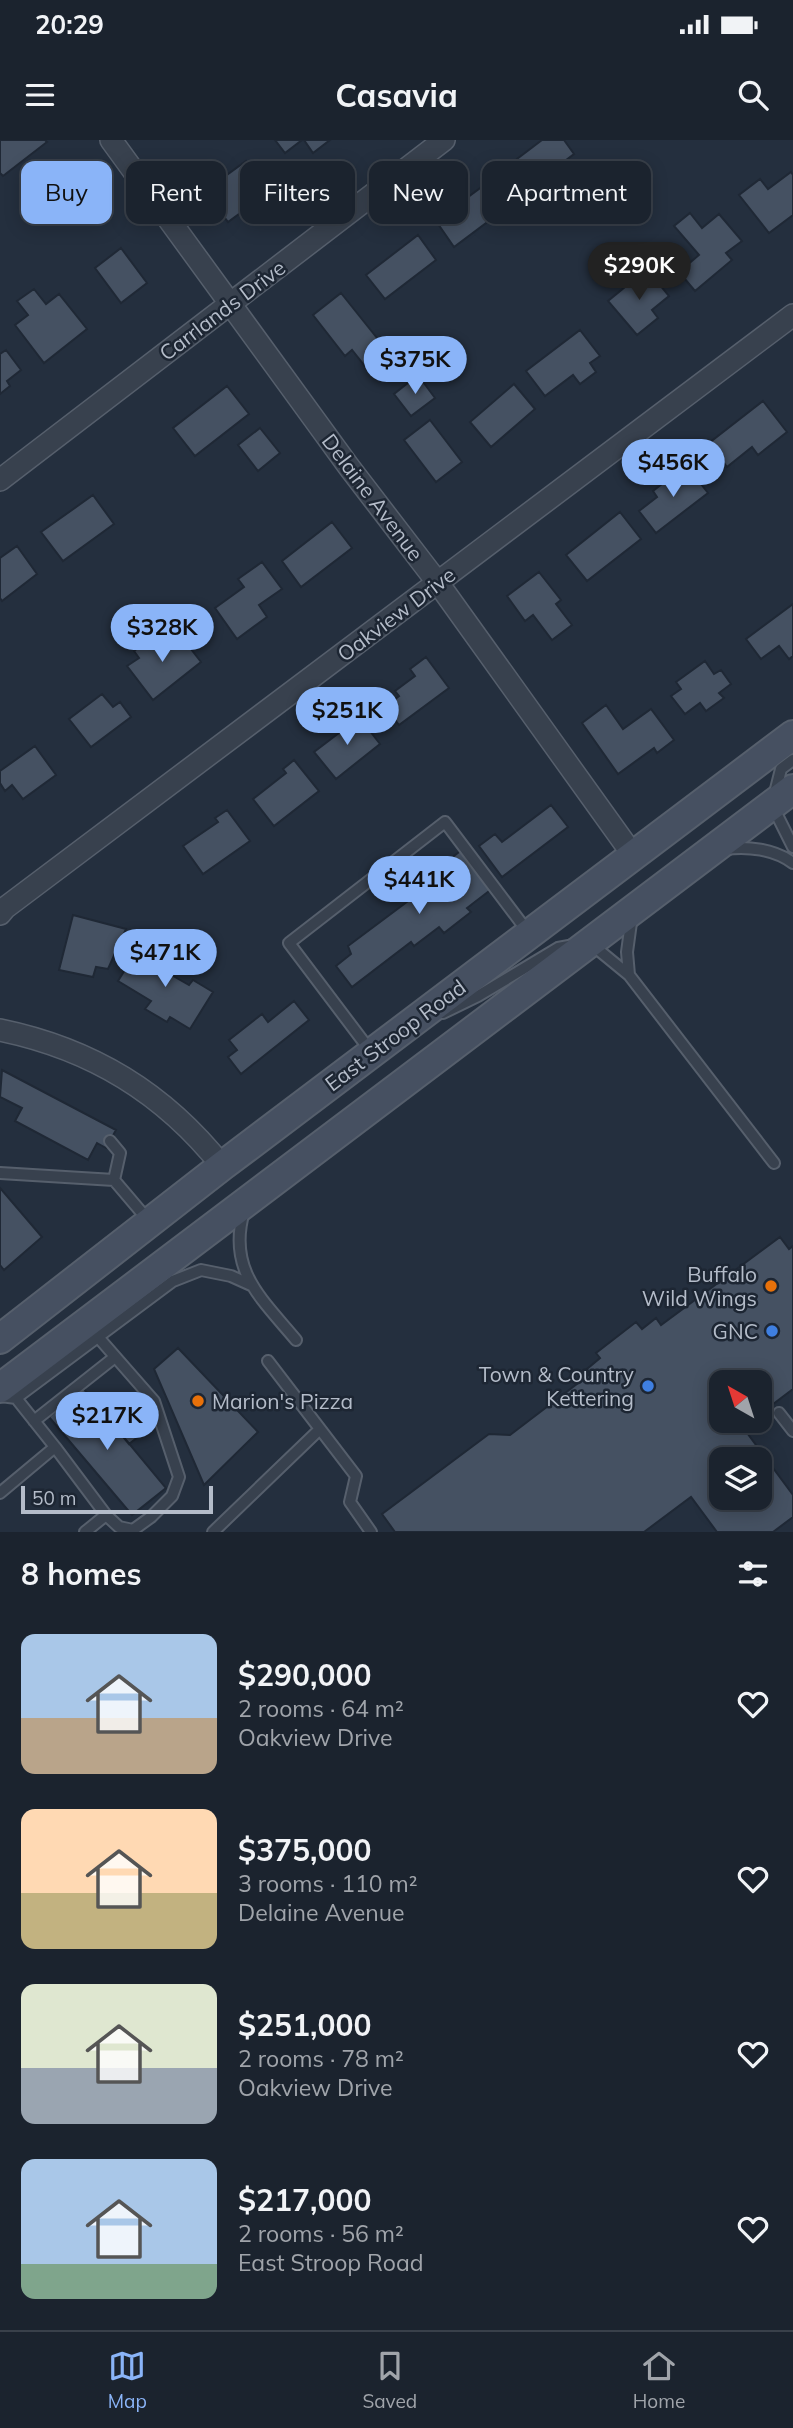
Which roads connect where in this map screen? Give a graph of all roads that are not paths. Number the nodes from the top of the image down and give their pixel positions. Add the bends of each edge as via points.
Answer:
1 (111, 140) edge
2 (444, 140) edge
3 (230, 304) junction
4 (793, 315) edge
5 (0, 480) edge
6 (438, 583) junction
7 (793, 735) edge
8 (793, 760) edge
9 (783, 797) edge
10 (793, 847) edge
11 (712, 850) junction
12 (632, 855) junction
13 (793, 863) edge
14 (633, 911) junction
15 (0, 914) edge
16 (529, 934) junction
17 (590, 943) junction
18 (629, 975) junction
19 (0, 1030) edge
20 (396, 1035) junction
21 (372, 1053) junction
22 (110, 1141) dead end
23 (774, 1163) dead end
24 (222, 1166) junction
25 (0, 1172) edge
26 (114, 1180) junction
27 (246, 1203) junction
28 (150, 1223) junction
29 (251, 1285) junction
30 (98, 1337) junction
31 (0, 1339) edge
32 (296, 1340) dead end
33 (115, 1357) junction
34 (268, 1361) dead end
35 (8, 1393) edge
36 (0, 1396) edge
37 (779, 1413) dead end
38 (34, 1421) junction
39 (320, 1429) junction
40 (793, 1431) edge
41 (55, 1447) junction
42 (0, 1493) edge
43 (106, 1515) junction
44 (85, 1532) edge
45 (213, 1532) edge
46 (371, 1532) edge

1 - 3 street, Delaine Avenue
2 - 3 street, Carrlands Drive
3 - 5 street, Carrlands Drive
3 - 6 street, Delaine Avenue
4 - 6 street, Oakview Drive
6 - 12 street, Delaine Avenue
6 - 15 street, Oakview Drive
7 - 12 main road, East Stroop Road
8 - 9 lane via 781,769
9 - 10 lane
9 - 11 main road
11 - 13 lane via 741,847
11 - 14 main road
12 - 16 main road, East Stroop Road
14 - 17 main road
14 - 18 lane
16 - 20 main road, East Stroop Road
16 - 21 lane via 445,821 289,943
17 - 18 lane
17 - 20 lane via 558,948 478,996
17 - 27 main road
18 - 23 lane
19 - 24 street via 74,1051 121,1075 164,1105
20 - 21 main road, East Stroop Road
21 - 24 main road, East Stroop Road
22 - 26 lane via 120,1153
24 - 28 main road, East Stroop Road
25 - 26 lane
26 - 28 lane
27 - 29 lane via 239,1244
27 - 35 main road
28 - 31 main road, East Stroop Road
29 - 30 lane via 201,1270 173,1281
29 - 32 lane
30 - 33 lane
30 - 35 lane
33 - 38 lane
33 - 43 lane via 154,1401 179,1477 172,1496 133,1530 119,1527
34 - 39 lane
35 - 36 lane
35 - 38 lane
37 - 40 lane
38 - 41 lane
39 - 45 lane
39 - 46 lane via 356,1476 350,1502
41 - 42 lane
41 - 43 lane
43 - 44 lane

